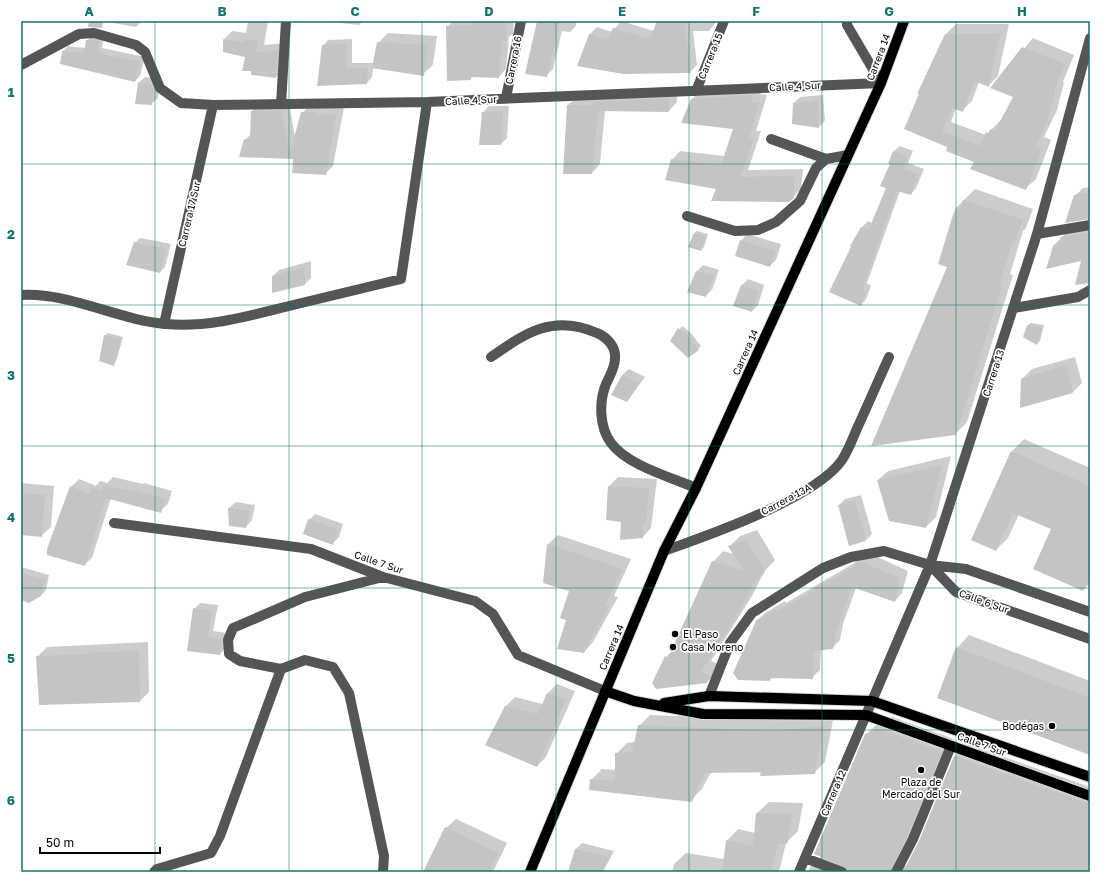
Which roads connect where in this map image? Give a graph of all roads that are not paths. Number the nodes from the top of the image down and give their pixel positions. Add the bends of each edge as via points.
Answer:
1 (286, 21) edge
2 (521, 21) edge
3 (724, 21) edge
4 (847, 21) edge
5 (904, 21) edge
6 (1090, 38) edge
7 (21, 65) edge
8 (881, 83) junction
9 (696, 91) junction
10 (506, 98) junction
11 (427, 102) junction
12 (281, 104) junction
13 (213, 105) junction
14 (771, 139) dead end
15 (848, 155) junction
16 (826, 159) junction
17 (687, 216) dead end
18 (1090, 225) edge
19 (1037, 234) junction
20 (1090, 290) edge
21 (21, 295) edge
22 (1014, 308) junction
23 (164, 324) junction
24 (491, 357) dead end
25 (889, 357) dead end
26 (696, 488) junction
27 (114, 523) dead end
28 (664, 551) junction
29 (930, 565) junction
30 (383, 577) junction
31 (1090, 612) edge
32 (1090, 639) edge
33 (281, 669) junction
34 (605, 691) junction
35 (709, 696) junction
36 (872, 700) junction
37 (659, 704) junction
38 (866, 715) junction
39 (951, 746) junction
40 (1090, 777) edge
41 (1090, 796) edge
42 (805, 858) junction
43 (154, 872) edge
44 (383, 872) edge
45 (530, 872) edge
46 (799, 872) edge
47 (842, 872) edge
48 (896, 872) edge

1 - 12 street
2 - 10 street, Carrera 16
3 - 9 street, Carrera 15
4 - 8 street
5 - 8 main road, Carrera 14
6 - 19 street, Carrera 13
7 - 13 street, Calle 4 Sur via 79,34 94,33 136,45 145,52 160,88 181,102
8 - 9 street, Calle 4 Sur
8 - 15 main road, Carrera 14
9 - 10 street, Calle 4 Sur
10 - 11 street, Calle 4 Sur
11 - 12 street, Calle 4 Sur
11 - 23 street via 401,279 231,320 187,325
12 - 13 street, Calle 4 Sur
13 - 23 street, Carrera 17 Sur
14 - 16 street
15 - 16 street
15 - 26 main road, Carrera 14
16 - 17 street via 816,168 800,201 776,222 758,230 735,231
18 - 19 street
19 - 22 street, Carrera 13
20 - 22 street via 1078,297
21 - 23 street via 57,298
22 - 29 street, Carrera 13
24 - 26 street via 546,326 564,324 583,327 602,335 612,344 615,357 614,370 606,385 602,406 603,425 610,442 628,459
25 - 28 street, Carrera 13A via 847,451 835,468 794,497
26 - 28 main road, Carrera 14
27 - 30 street, Calle 7 Sur via 311,548
28 - 34 main road, Carrera 14
29 - 31 street via 966,569
29 - 32 street, Calle 6 Sur via 956,592
29 - 35 street via 884,551 852,557 823,568 752,613 730,643
29 - 36 street, Carrera 13
30 - 33 street via 305,597 233,628 228,640 229,654 240,661
30 - 34 street, Calle 7 Sur via 475,601 493,614 518,654
33 - 43 street via 220,836 211,853
33 - 44 street via 305,660 333,668 349,693 384,856
34 - 37 main road via 634,701
34 - 45 main road, Carrera 14
35 - 36 main road, Calle 7 Sur
35 - 37 main road, Calle 7 Sur
36 - 38 street, Carrera 12
36 - 40 main road, Calle 7 Sur
37 - 38 main road, Calle 7 Sur via 703,714
38 - 39 main road, Calle 7 Sur
38 - 42 street, Carrera 12
39 - 41 main road, Calle 7 Sur
39 - 48 street via 914,839
42 - 46 street, Carrera 12
42 - 47 street

